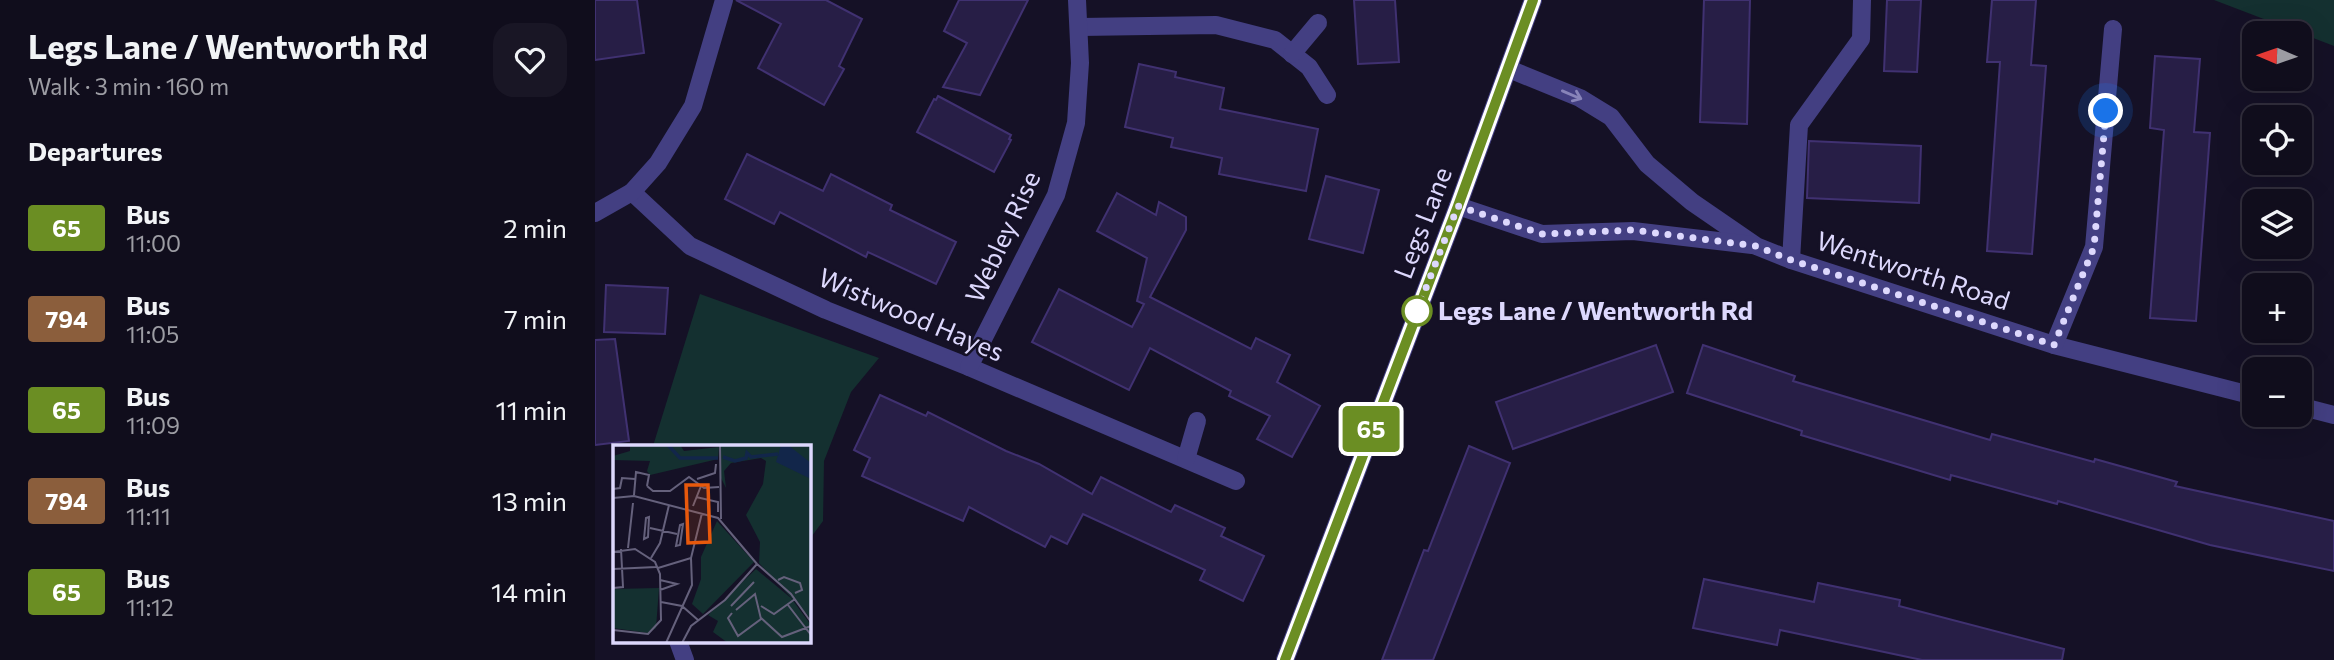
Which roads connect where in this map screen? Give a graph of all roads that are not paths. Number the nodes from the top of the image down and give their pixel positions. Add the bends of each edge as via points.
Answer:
1 (725, 0) edge
2 (1077, 0) edge
3 (1533, 0) edge
4 (1862, 0) edge
5 (1318, 23) dead end
6 (1080, 27) junction
7 (2113, 29) dead end
8 (1292, 54) junction
9 (1509, 69) junction
10 (1327, 95) dead end
11 (632, 192) junction
12 (1458, 206) junction
13 (595, 213) edge
14 (1756, 246) junction
15 (1791, 260) junction
16 (2054, 345) junction
17 (969, 368) junction
18 (2242, 393) edge
19 (2312, 409) edge
20 (2334, 415) edge
21 (1197, 421) dead end
22 (1187, 459) junction
23 (1236, 481) dead end
24 (678, 642) edge
25 (685, 660) edge
26 (1285, 660) edge

1 - 11 street via 693,106 658,163
2 - 6 street, Webley Rise
3 - 9 street, Legs Lane
4 - 15 street via 1861,39 1799,125
5 - 8 street
6 - 8 street via 1216,24 1275,40
6 - 17 street, Webley Rise via 1076,123 1056,195
7 - 16 street via 2094,247
8 - 10 street via 1309,67
9 - 12 street, Legs Lane
9 -> 14 street, Wentworth Road via 1580,97 1611,117 1647,164
11 - 13 street
11 - 17 street, Wistwood Hayes via 690,246 826,310
12 - 14 street, Wentworth Road via 1542,234 1633,230
12 - 26 street, Legs Lane
14 - 15 street, Wentworth Road
15 - 16 street, Wentworth Road
16 - 18 street, Wentworth Road
17 - 22 street, Wistwood Hayes
19 - 20 street
21 - 22 street
22 - 23 street, Wistwood Hayes
24 - 25 street

